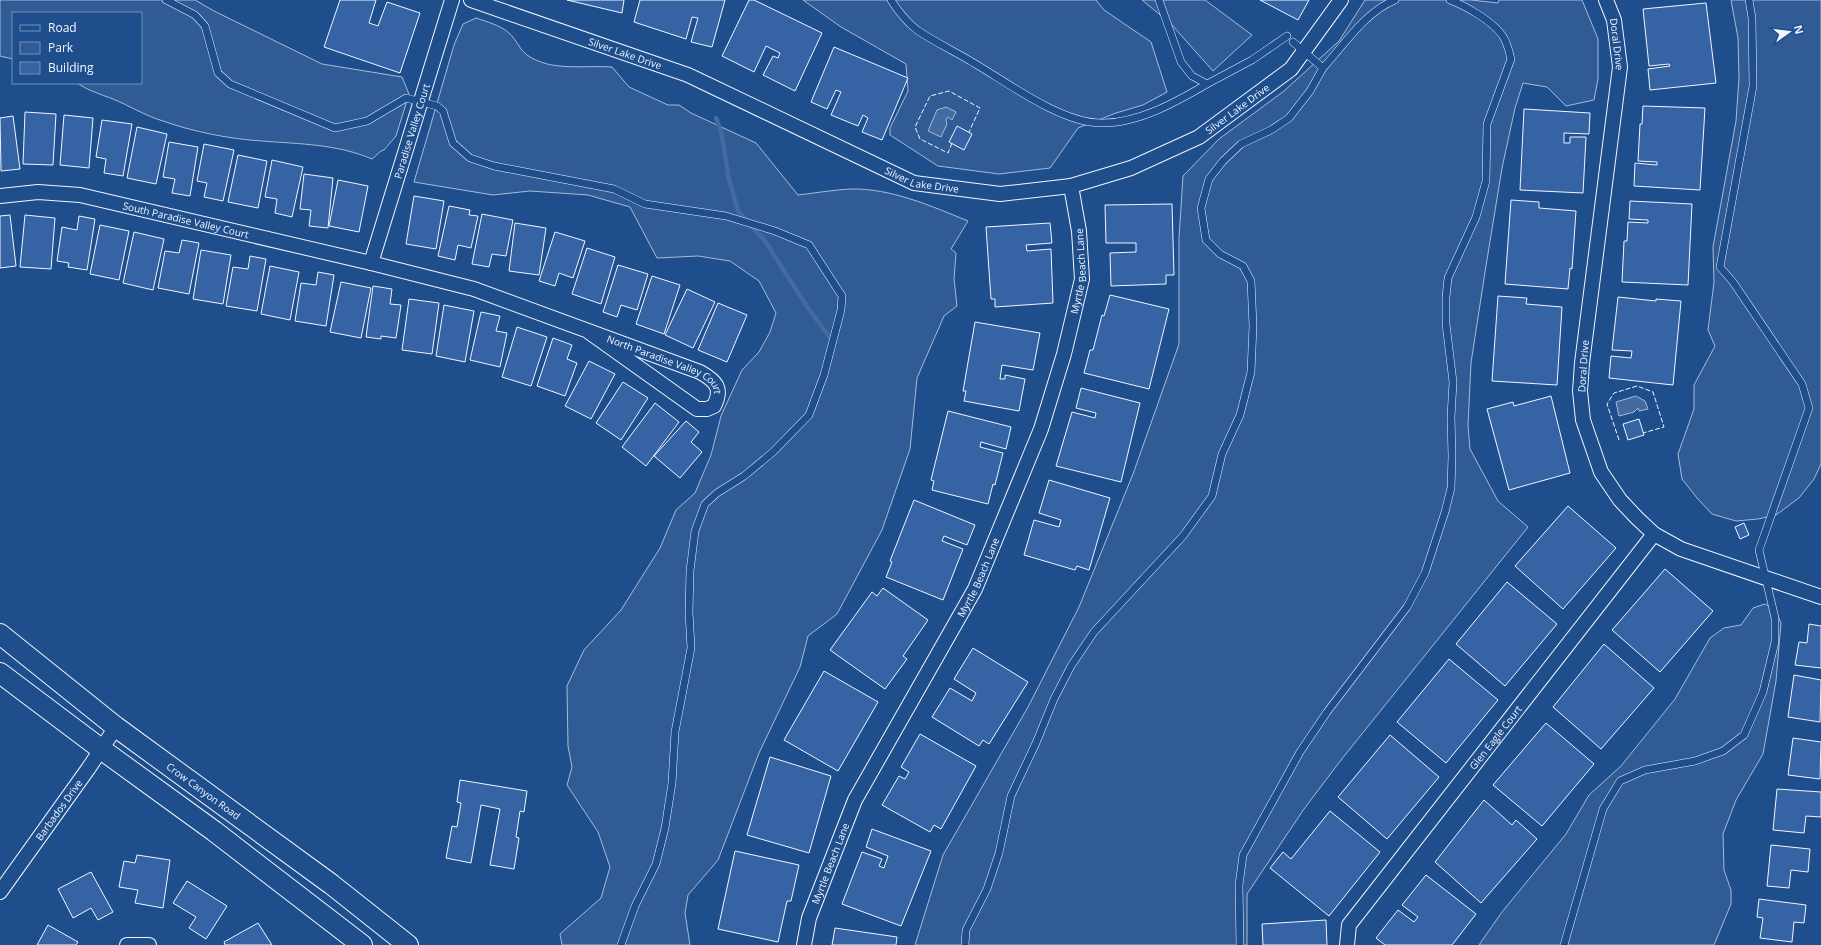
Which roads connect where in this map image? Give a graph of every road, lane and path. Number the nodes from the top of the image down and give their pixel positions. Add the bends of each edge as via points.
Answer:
1 (166, 0) edge
2 (452, 0) edge
3 (471, 0) edge
4 (891, 0) edge
5 (1160, 0) edge
6 (1341, 0) edge
7 (1395, 0) edge
8 (1450, 0) edge
9 (1606, 0) edge
10 (1749, 0) edge
11 (1286, 36) dead end
12 (1299, 46) junction
13 (1323, 68) junction
14 (1207, 84) junction
15 (421, 101) junction
16 (1071, 186) junction
17 (0, 196) edge
18 (371, 263) junction
19 (589, 332) junction
20 (1654, 534) junction
21 (1765, 579) junction
22 (1821, 597) edge
23 (0, 634) edge
24 (0, 673) edge
25 (116, 727) junction
26 (101, 749) junction
27 (0, 892) edge
28 (127, 945) edge
29 (149, 945) edge
30 (362, 945) edge
31 (408, 945) edge
32 (621, 945) edge
33 (804, 945) edge
34 (965, 945) edge
35 (1240, 945) edge
36 (1347, 945) edge
37 (1564, 945) edge

1 - 15 lane via 195,15 205,26 218,73 230,84 292,111 335,128 367,120 406,98
2 - 15 street, Paradise Valley Court
3 - 16 street, Silver Lake Drive via 688,74 914,183 1000,194
4 - 14 lane via 916,29 940,45 968,59 1015,90 1067,116 1087,122 1114,123 1135,118 1183,98
5 - 14 lane via 1181,62 1192,76
6 - 12 street, Silver Lake Drive
7 - 13 lane via 1366,19
8 - 35 lane via 1463,5 1502,34 1511,58 1487,124 1486,181 1476,217 1465,238 1448,284 1446,324 1453,382 1451,488 1425,573 1407,607 1327,712 1300,752 1243,855 1239,885
9 - 20 street, Doral Drive via 1614,20 1620,67 1582,363 1583,420 1601,472 1620,500
10 - 21 lane via 1752,18 1753,86 1720,266 1802,384 1809,408 1759,550
11 - 14 lane via 1252,60
12 - 13 lane
12 - 16 street, Silver Lake Drive via 1290,69 1199,137 1131,168
13 - 34 lane via 1310,92 1289,118 1241,144 1209,179 1201,208 1206,240 1220,254 1243,266 1251,281 1251,372 1240,415 1222,454 1212,496 1183,536 1094,632 1071,666 1011,796 999,853 987,889 966,930
15 - 18 street, Paradise Valley Court
15 - 32 lane via 437,106 443,111 454,143 470,158 494,166 614,189 645,204 726,216 808,245 842,296 841,310 824,375 809,415 773,452 705,504 696,531 690,571 691,648 676,732 665,828 656,864 635,906
16 - 33 street, Myrtle Beach Lane via 1079,231 1082,279 1064,354 1041,429 975,589 854,800 809,918
17 - 18 street, South Paradise Valley Court via 38,192 80,195
18 - 19 street, North Paradise Valley Court via 474,289
19 - 19 street, North Paradise Valley Court via 697,409 714,406 718,398 718,388 712,379 700,372
20 - 21 street, Doral Drive via 1681,549
20 - 36 street, Glen Eagle Court via 1349,925
21 - 22 street, Doral Drive
21 - 37 lane via 1775,618 1775,642 1763,692 1744,735 1723,751 1695,761 1645,770 1620,781 1603,809
23 - 25 main road, Crow Canyon Road
24 - 26 main road
25 - 26 street, Barbados Drive
25 - 31 main road, Crow Canyon Road via 331,884
26 - 27 street, Barbados Drive
26 - 30 main road via 214,831
28 - 29 street

